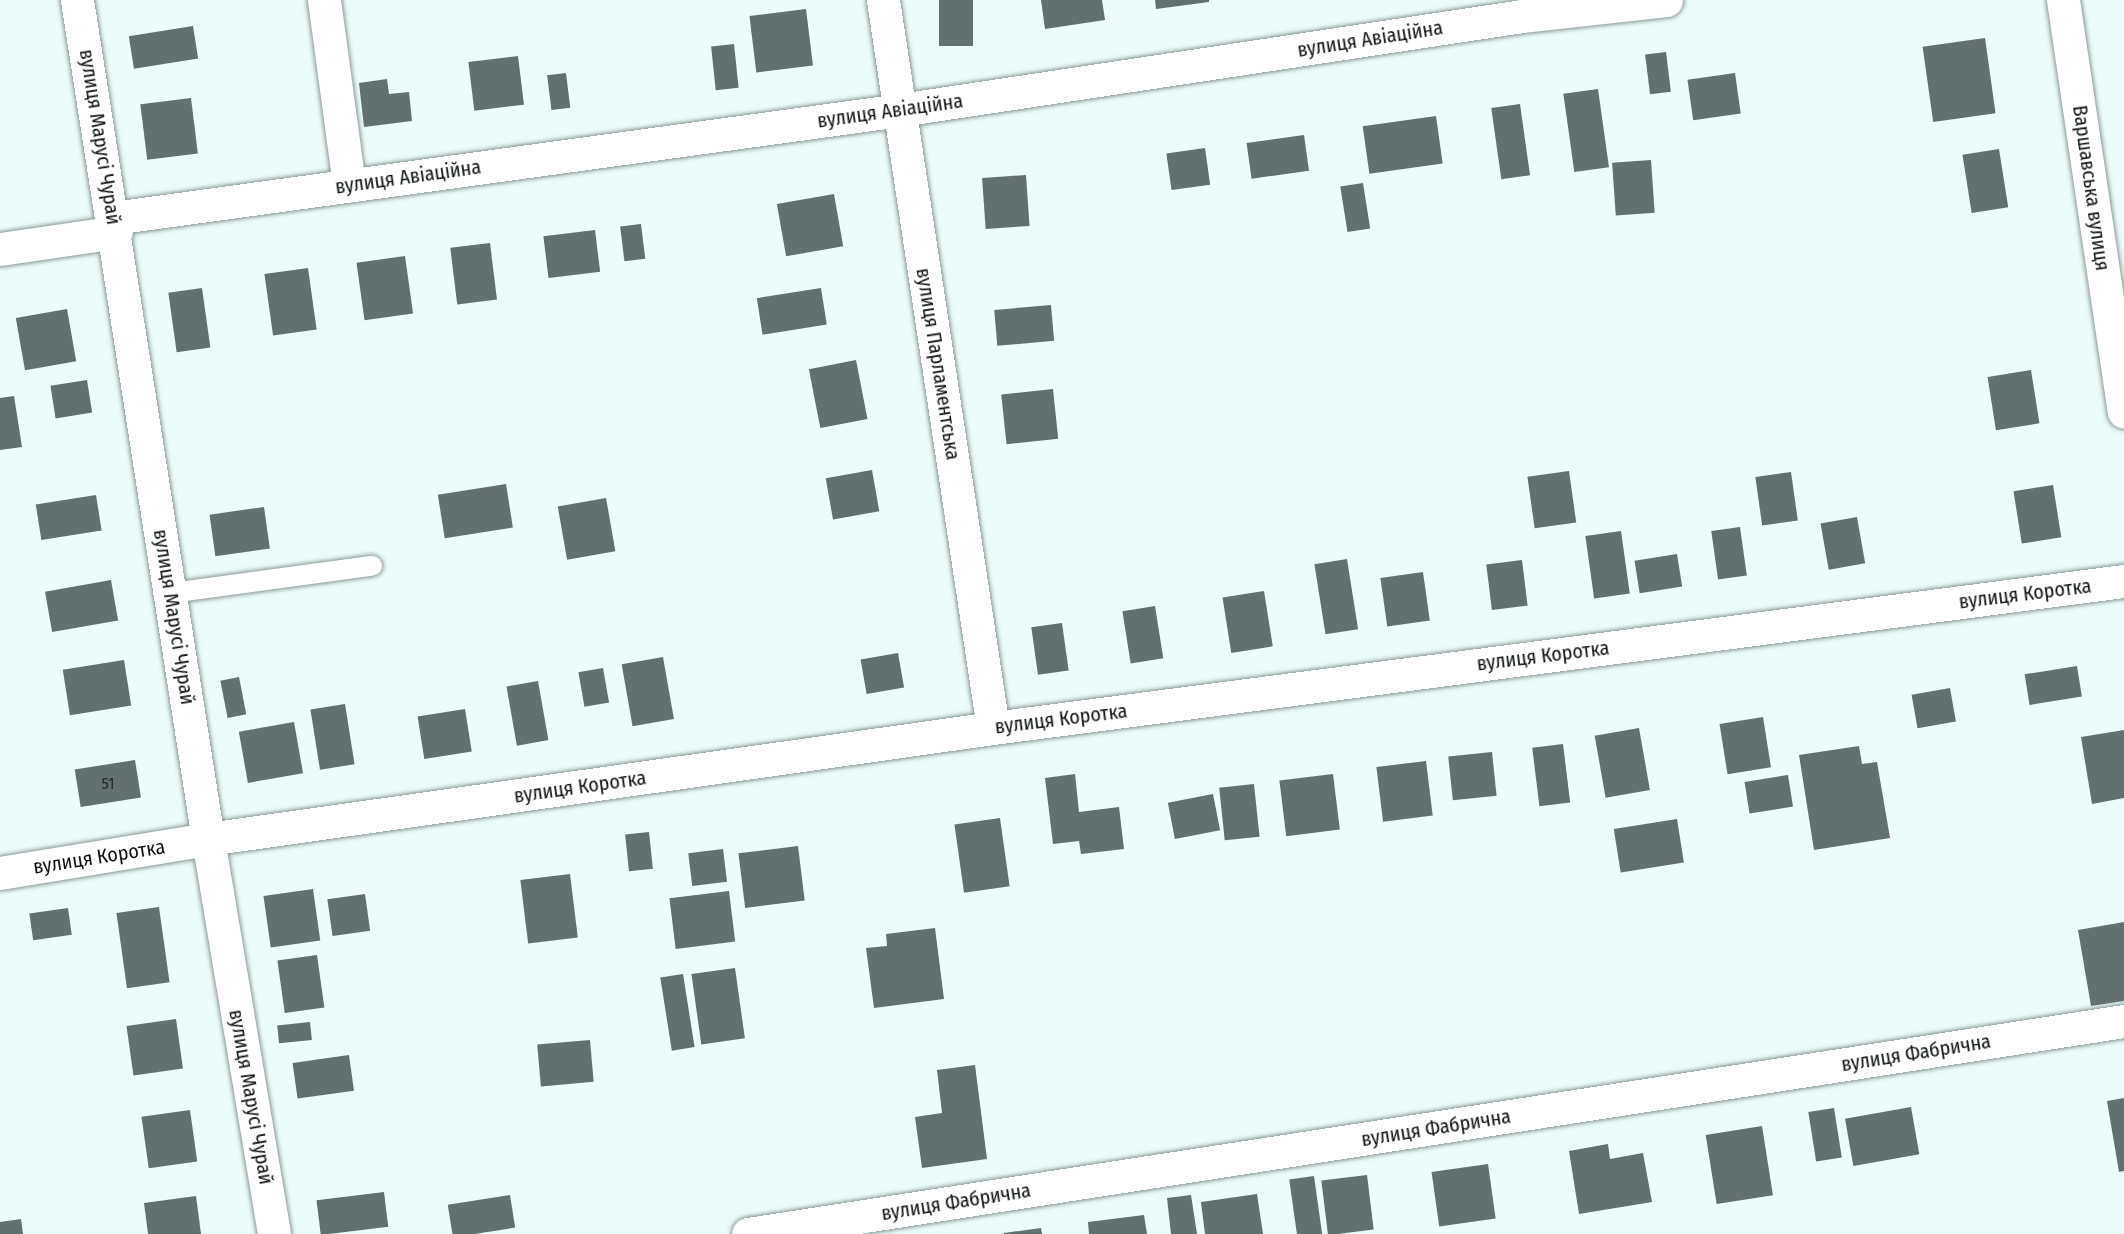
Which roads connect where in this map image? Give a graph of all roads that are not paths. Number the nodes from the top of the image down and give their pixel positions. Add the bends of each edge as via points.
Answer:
1 (77, 0) edge
2 (324, 0) edge
3 (883, 0) edge
4 (1666, 0) edge
5 (2063, 0) edge
6 (1521, 8) edge
7 (900, 110) junction
8 (350, 185) junction
9 (115, 225) junction
10 (0, 249) edge
11 (2124, 412) edge
12 (372, 566) dead end
13 (2124, 581) edge
14 (171, 593) junction
15 (993, 728) junction
16 (208, 839) junction
17 (0, 873) edge
18 (2124, 1021) edge
19 (274, 1234) edge
20 (748, 1234) edge

1 - 9 street, вулиця Марусі Чурай
2 - 8 street
3 - 7 street, вулиця Парламентська
4 - 6 street, вулиця Авіаційна
5 - 11 street, Варшавська вулиця
6 - 7 street, вулиця Авіаційна
7 - 8 street, вулиця Авіаційна
7 - 15 street, вулиця Парламентська
8 - 9 street, вулиця Авіаційна
9 - 10 street, вулиця Авіаційна
9 - 14 street, вулиця Марусі Чурай
12 - 14 lane
13 - 15 street, вулиця Коротка
14 - 16 street, вулиця Марусі Чурай
15 - 16 street, вулиця Коротка
16 - 17 street, вулиця Коротка
16 - 19 street, вулиця Марусі Чурай
18 - 20 street, вулиця Фабрична

